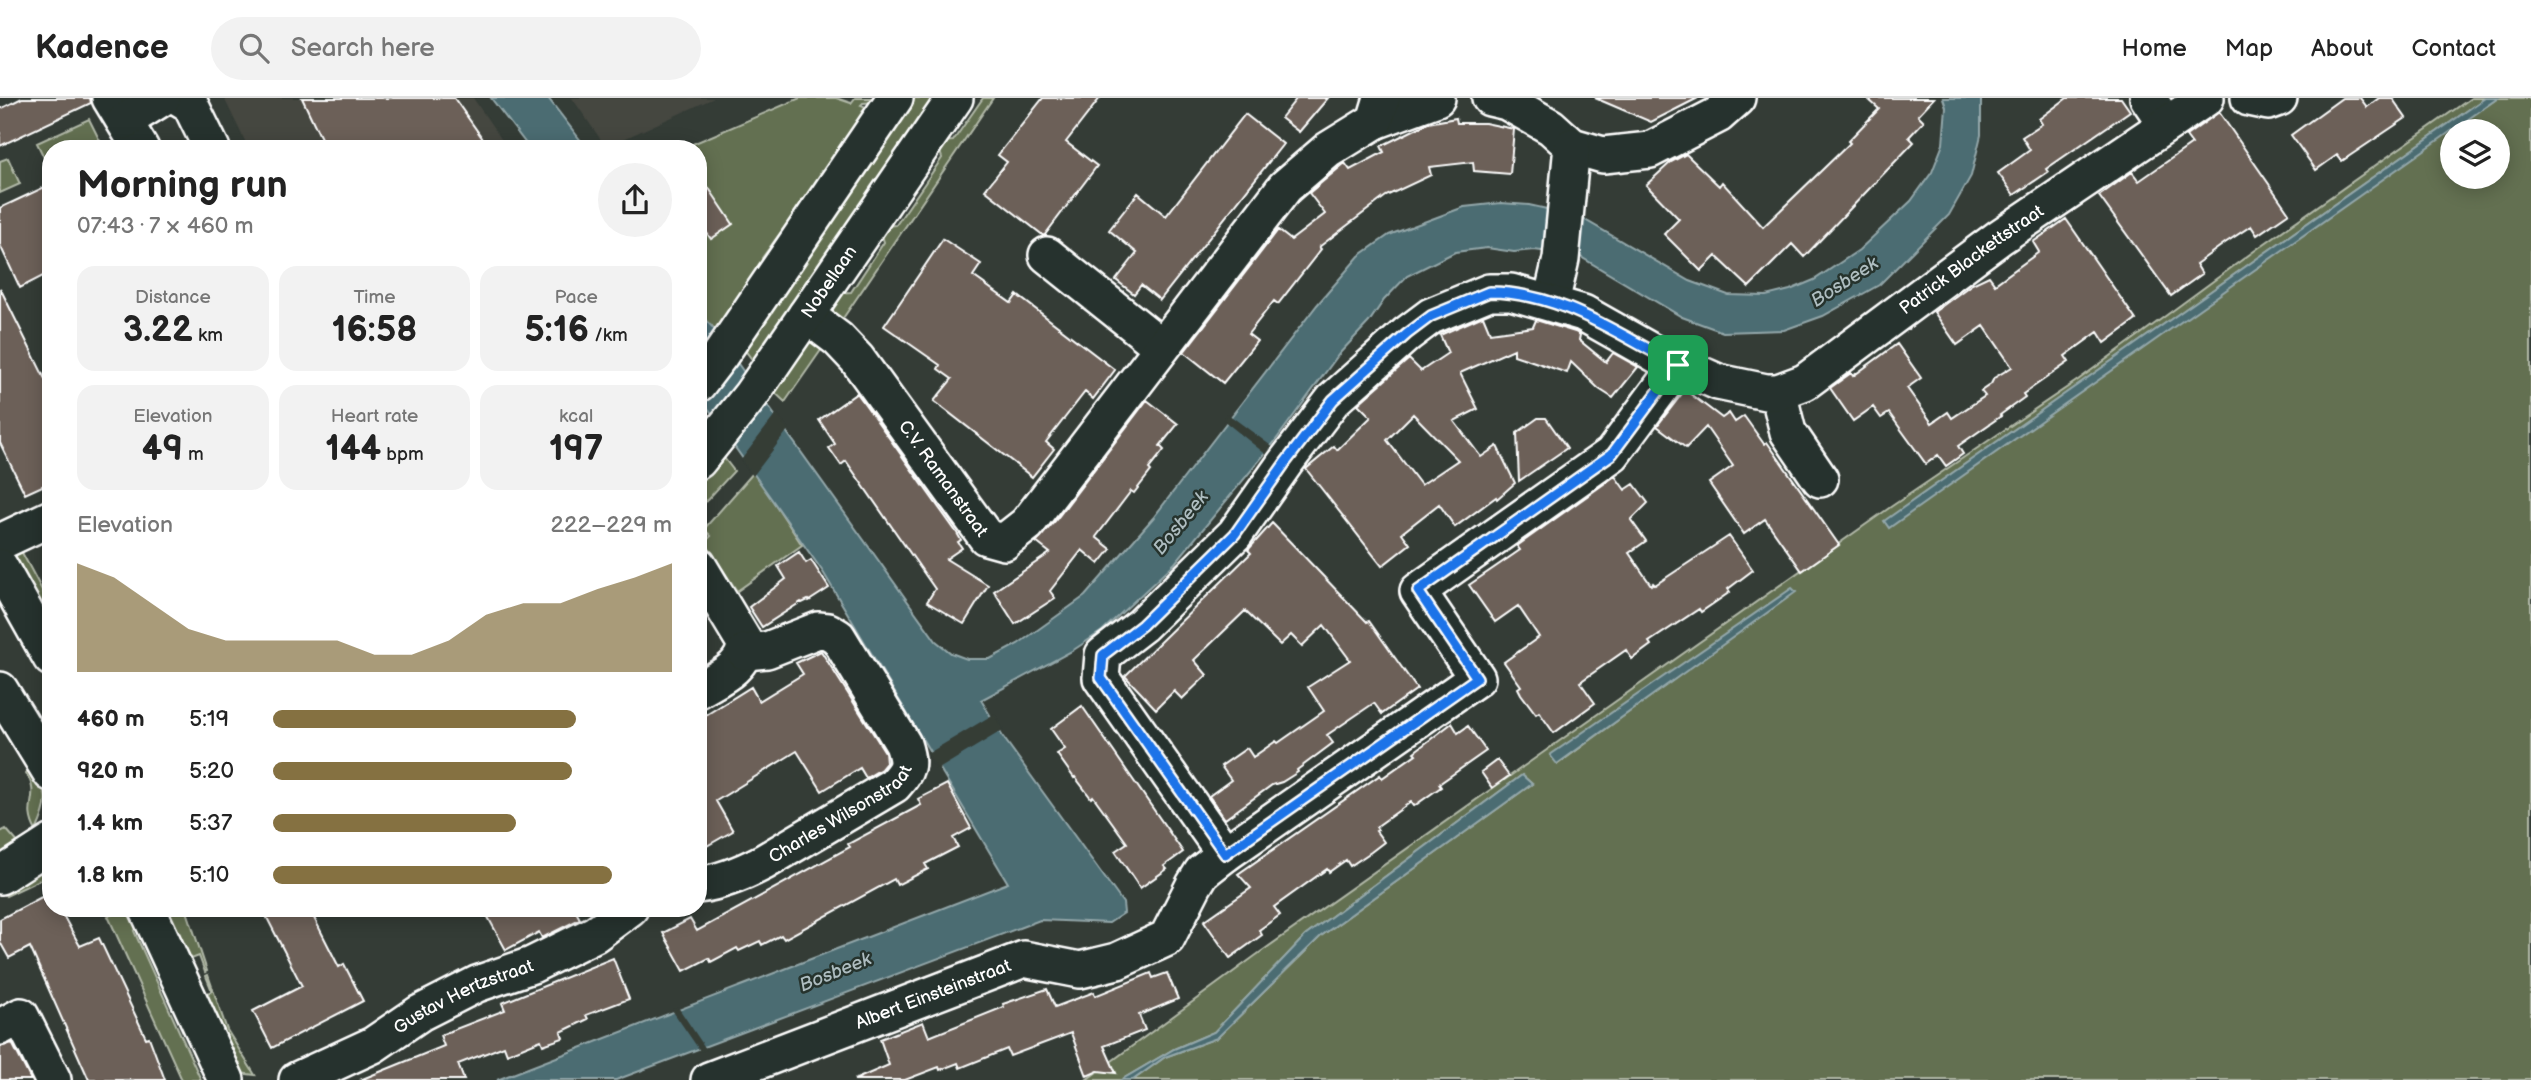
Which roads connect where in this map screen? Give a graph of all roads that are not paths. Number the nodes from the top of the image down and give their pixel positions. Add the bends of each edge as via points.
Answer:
1 (162, 98) edge
2 (180, 98) edge
3 (895, 98) edge
4 (955, 98) edge
5 (1437, 98) edge
6 (1490, 98) edge
7 (1738, 98) edge
8 (2206, 98) edge
9 (2249, 98) edge
10 (2279, 98) edge
11 (1378, 110) edge
12 (2157, 111) edge
13 (125, 123) edge
14 (208, 140) edge
15 (1572, 146) junction
16 (1047, 255) dead end
17 (1551, 303) junction
18 (806, 315) junction
19 (1161, 346) junction
20 (1678, 365) junction
21 (707, 372) edge
22 (1779, 392) junction
23 (707, 450) edge
24 (1821, 479) dead end
25 (42, 522) edge
26 (0, 542) edge
27 (0, 567) edge
28 (707, 579) edge
29 (42, 642) edge
30 (745, 652) junction
31 (707, 684) edge
32 (0, 691) edge
33 (42, 759) edge
34 (42, 849) edge
35 (1225, 854) junction
36 (0, 876) edge
37 (707, 884) edge
38 (151, 917) edge
39 (618, 917) edge
40 (0, 1027) edge
41 (53, 1080) edge
42 (226, 1080) edge
43 (297, 1080) edge
44 (709, 1080) edge

1 - 13 street
2 - 14 street via 190,104
3 - 21 street
4 - 18 street, Nobellaan
5 - 11 street, C.V. Ramanstraat
6 - 15 street via 1507,102 1551,127
7 - 15 street via 1718,115 1650,150 1603,155
8 - 12 street, Patrick Blackettstraat
9 - 10 street via 2268,102
11 - 19 street, C.V. Ramanstraat via 1285,187
12 - 22 street, Patrick Blackettstraat via 2000,237 1805,382
15 - 17 street via 1561,259
16 - 19 street
17 - 20 street via 1583,313
17 - 35 street via 1511,292 1489,292 1431,316 1407,334 1333,400 1235,534 1142,625 1103,655 1101,678
18 - 19 street, C.V. Ramanstraat via 857,359 986,537 1004,542 1027,524
18 - 23 street, Nobellaan
20 - 22 street via 1718,382
20 - 35 street, Albert Einsteinstraat via 1612,454 1418,591 1477,678
22 - 24 street via 1788,432
25 - 26 street
27 - 29 street
28 - 30 street via 743,635
30 - 31 street via 741,662
30 - 37 street, Charles Wilsonstraat via 767,650 818,630 838,637 903,744 906,771 894,785 764,862
32 - 33 street
34 - 36 street
35 - 44 street, Albert Einsteinstraat via 1202,872 1167,938 1117,961 1080,970 1024,959
38 - 42 street
39 - 43 street, Gustav Hertzstraat via 596,934 477,985 420,1013 373,1045
40 - 41 street via 21,1016

